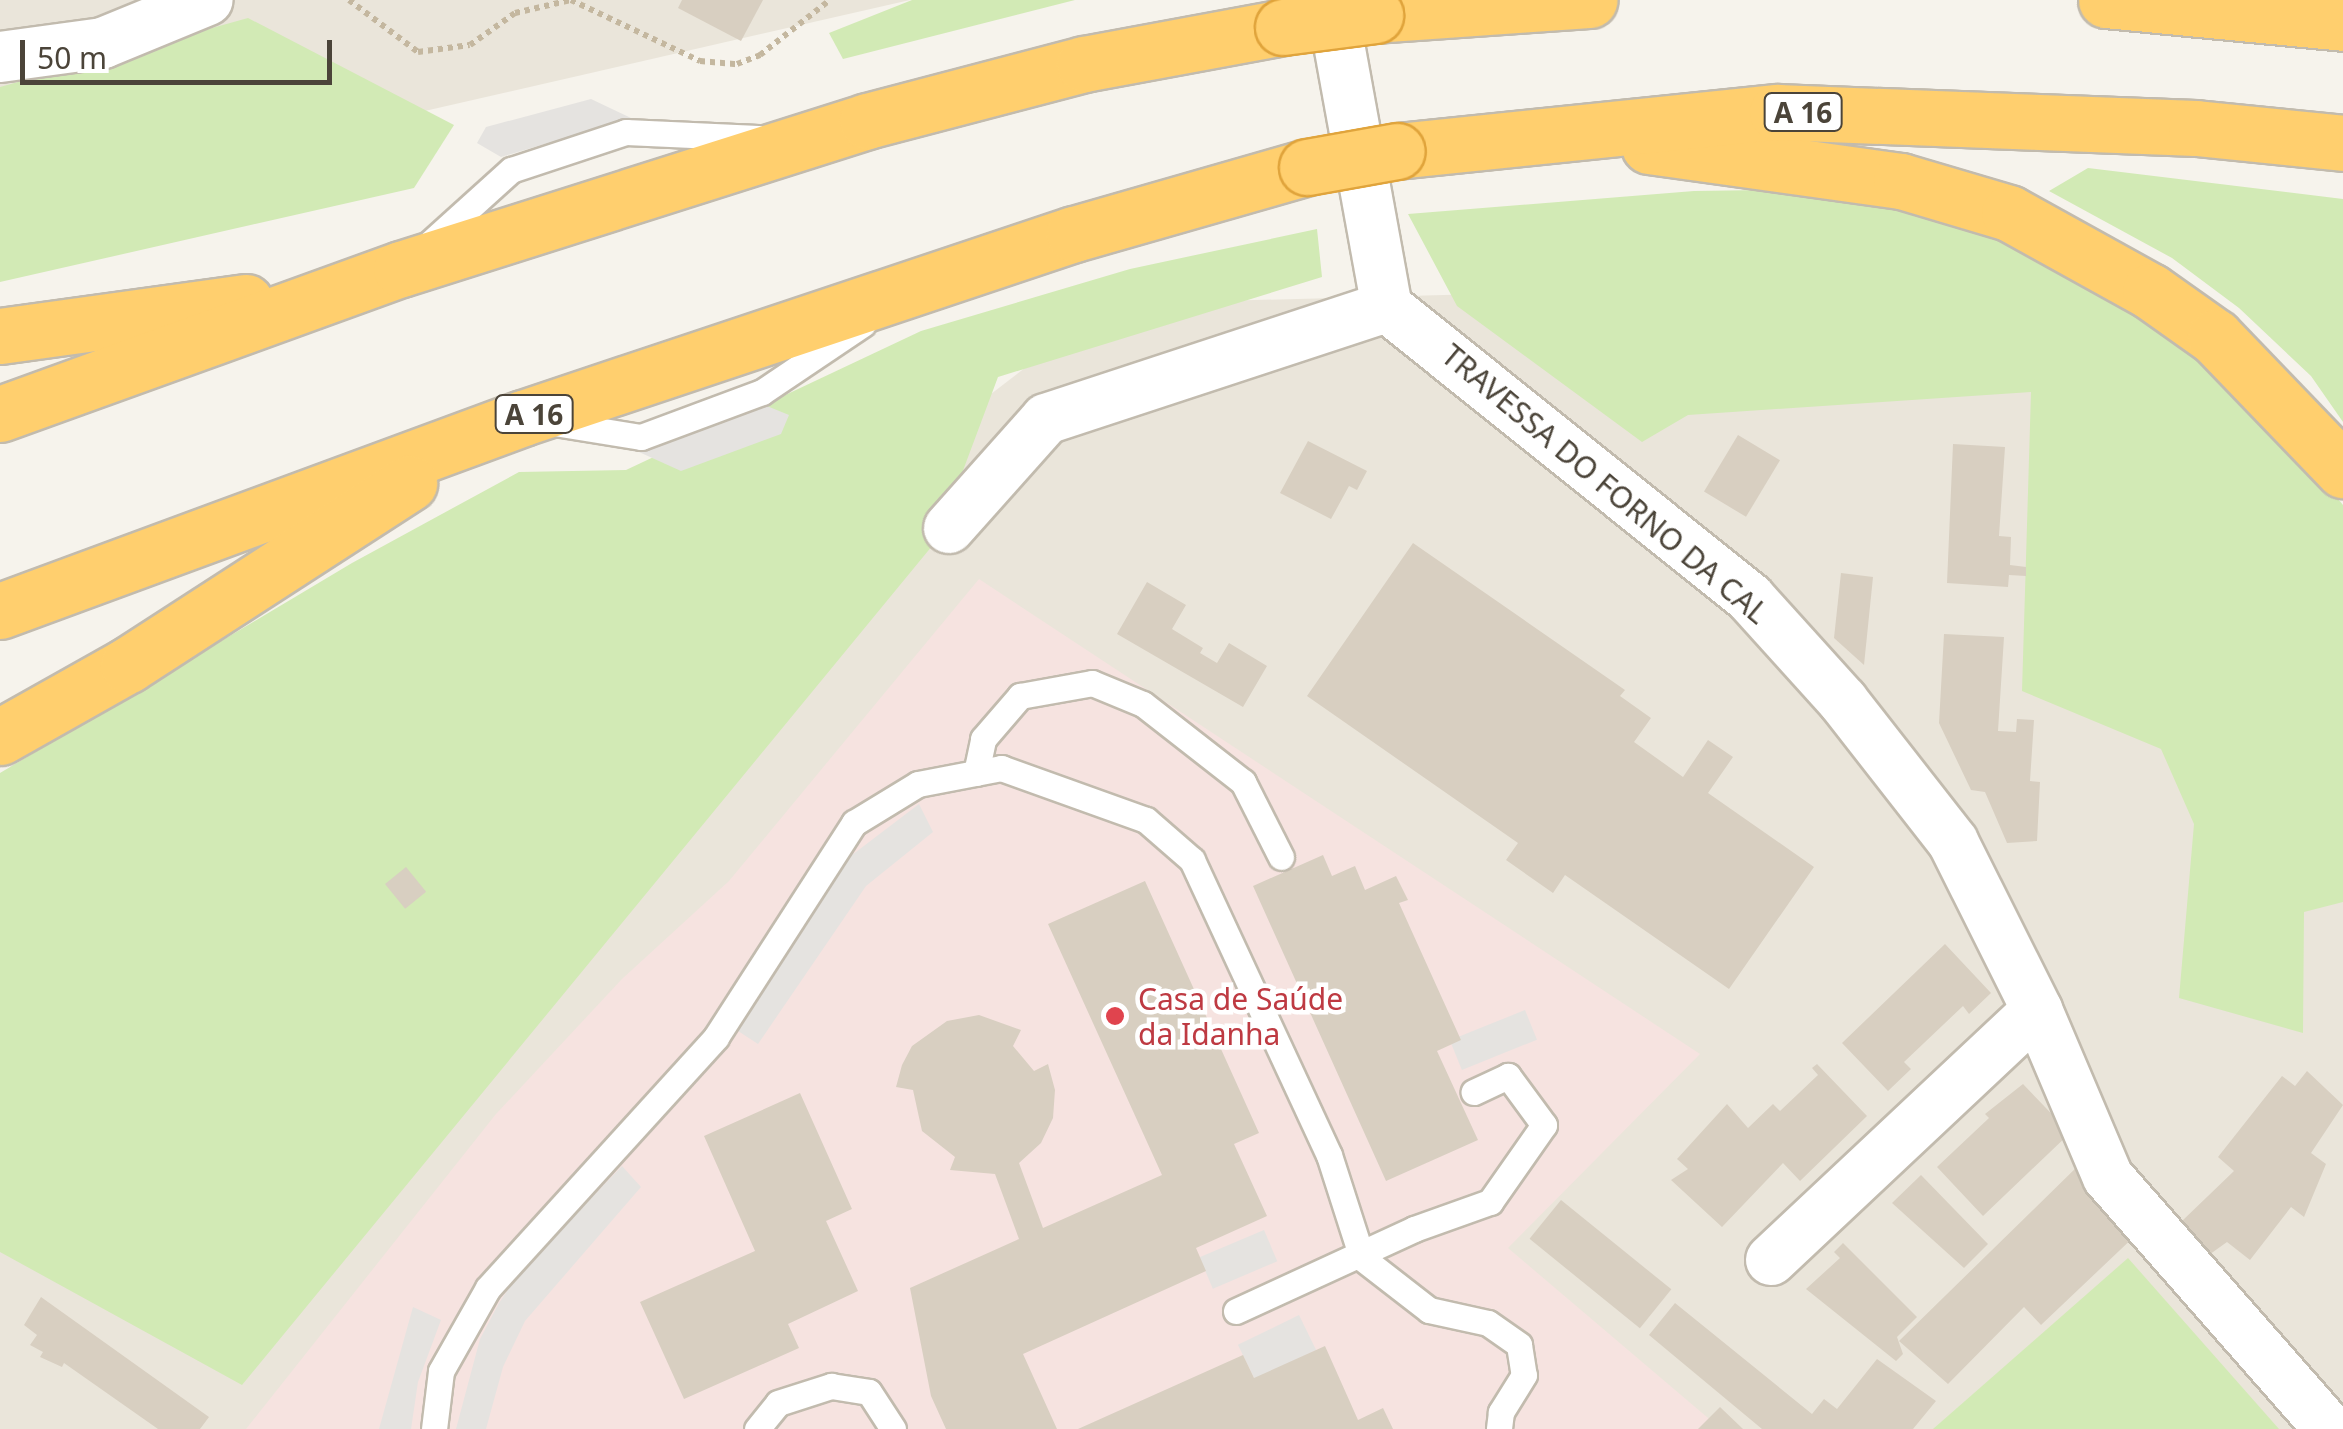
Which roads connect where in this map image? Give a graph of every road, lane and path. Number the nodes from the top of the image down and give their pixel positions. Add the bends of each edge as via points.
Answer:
1 (349, 0) edge
2 (830, 0) edge
3 (1589, 0) edge
4 (2106, 0) edge
5 (187, 3) edge
6 (1387, 7) edge
7 (2343, 23) edge
8 (0, 57) edge
9 (1552, 134) junction
10 (2343, 142) edge
11 (348, 290) junction
12 (1388, 307) junction
13 (0, 336) edge
14 (0, 414) edge
15 (508, 424) junction
16 (2343, 470) edge
17 (949, 528) dead end
18 (0, 610) edge
19 (0, 738) edge
20 (976, 772) junction
21 (1281, 857) dead end
22 (2037, 1010) junction
23 (1474, 1092) dead end
24 (1362, 1258) junction
25 (1771, 1260) dead end
26 (1236, 1311) dead end
27 (434, 1429) edge
28 (756, 1429) edge
29 (893, 1429) edge
30 (1499, 1429) edge
31 (2329, 1429) edge

1 - 2 path via 418,52 470,46 515,12 572,0 700,61 737,64 760,56
3 - 6 highway
4 - 7 highway
5 - 8 street via 103,42
6 - 11 highway, bridge via 1084,64 803,140
6 - 12 street
9 - 10 highway, A 16 via 1777,112 1895,113
9 - 15 highway, A 16, bridge via 1307,166 918,286
9 - 16 highway via 1902,181 2010,214 2150,291 2215,337
11 - 13 highway
11 - 14 highway
12 - 17 street via 1046,419
12 - 22 street, TRAVESSA DO FORNO DA CAL via 1750,598 1843,701 1953,842
15 - 18 highway, A 16
15 - 19 highway via 128,665
20 - 21 lane via 983,739 1020,696 1092,683 1143,704 1243,782
20 - 24 lane via 1001,768 1086,794 1146,820 1192,860 1328,1155
20 - 27 lane via 918,784 854,823 716,1036 488,1288 441,1371
22 - 25 street
22 - 31 street, TRAVESSA DO FORNO DA CAL via 2108,1178
23 - 24 lane via 1508,1076 1544,1124 1518,1169 1490,1202 1414,1229
24 - 26 lane
24 - 30 lane via 1429,1310 1488,1323 1520,1345 1524,1375 1501,1412
28 - 29 lane via 778,1403 832,1386 869,1392

